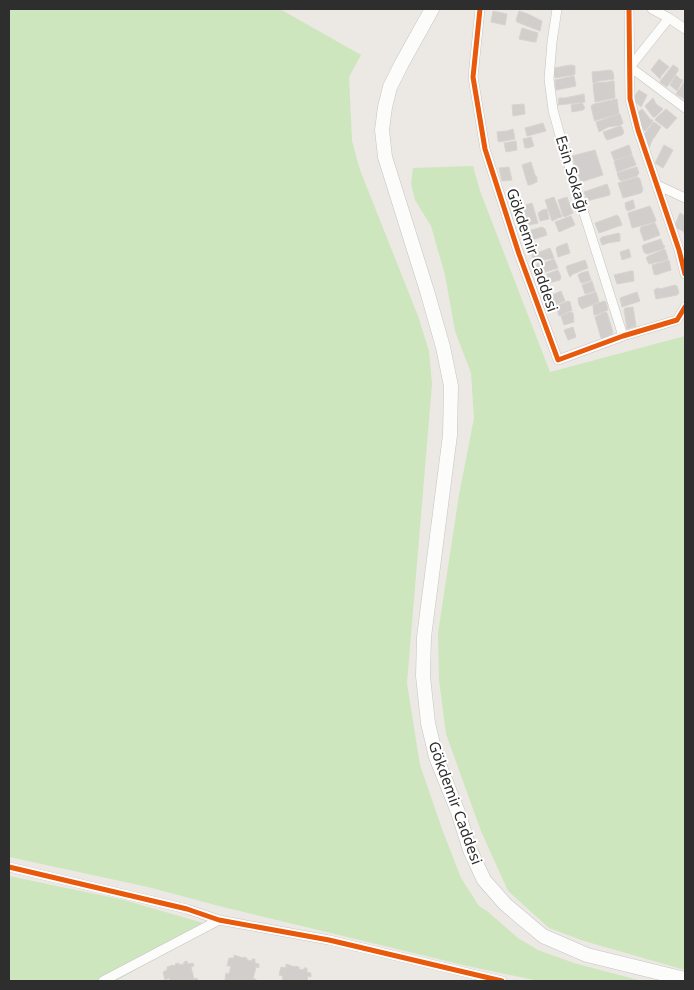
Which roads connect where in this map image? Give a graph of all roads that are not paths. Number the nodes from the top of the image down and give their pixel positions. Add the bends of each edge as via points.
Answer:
1 (432, 9) edge
2 (480, 9) edge
3 (557, 9) edge
4 (629, 9) edge
5 (652, 9) edge
6 (669, 18) junction
7 (685, 29) edge
8 (630, 67) junction
9 (685, 108) edge
10 (657, 185) junction
11 (685, 198) edge
12 (685, 274) edge
13 (685, 308) edge
14 (623, 336) junction
15 (9, 867) edge
16 (219, 920) junction
17 (685, 979) edge
18 (103, 981) edge
19 (502, 981) edge

1 - 17 main road, Gökdemir Caddesi via 390,87 382,130 385,157 441,338 451,386 450,435 424,636 423,676 436,757 484,880 505,904 543,936 587,954
2 - 14 street, Gökdemir Caddesi via 473,77 485,149 558,360
3 - 14 street, Esin Sokağı via 549,78 553,110
4 - 8 street
5 - 6 street
6 - 7 street
6 - 8 street
8 - 9 street
8 - 10 street via 630,99
10 - 11 street
10 - 12 street
13 - 14 street, Gökdemir Caddesi via 678,320
15 - 16 street via 187,908
16 - 18 street
16 - 19 street via 329,940

